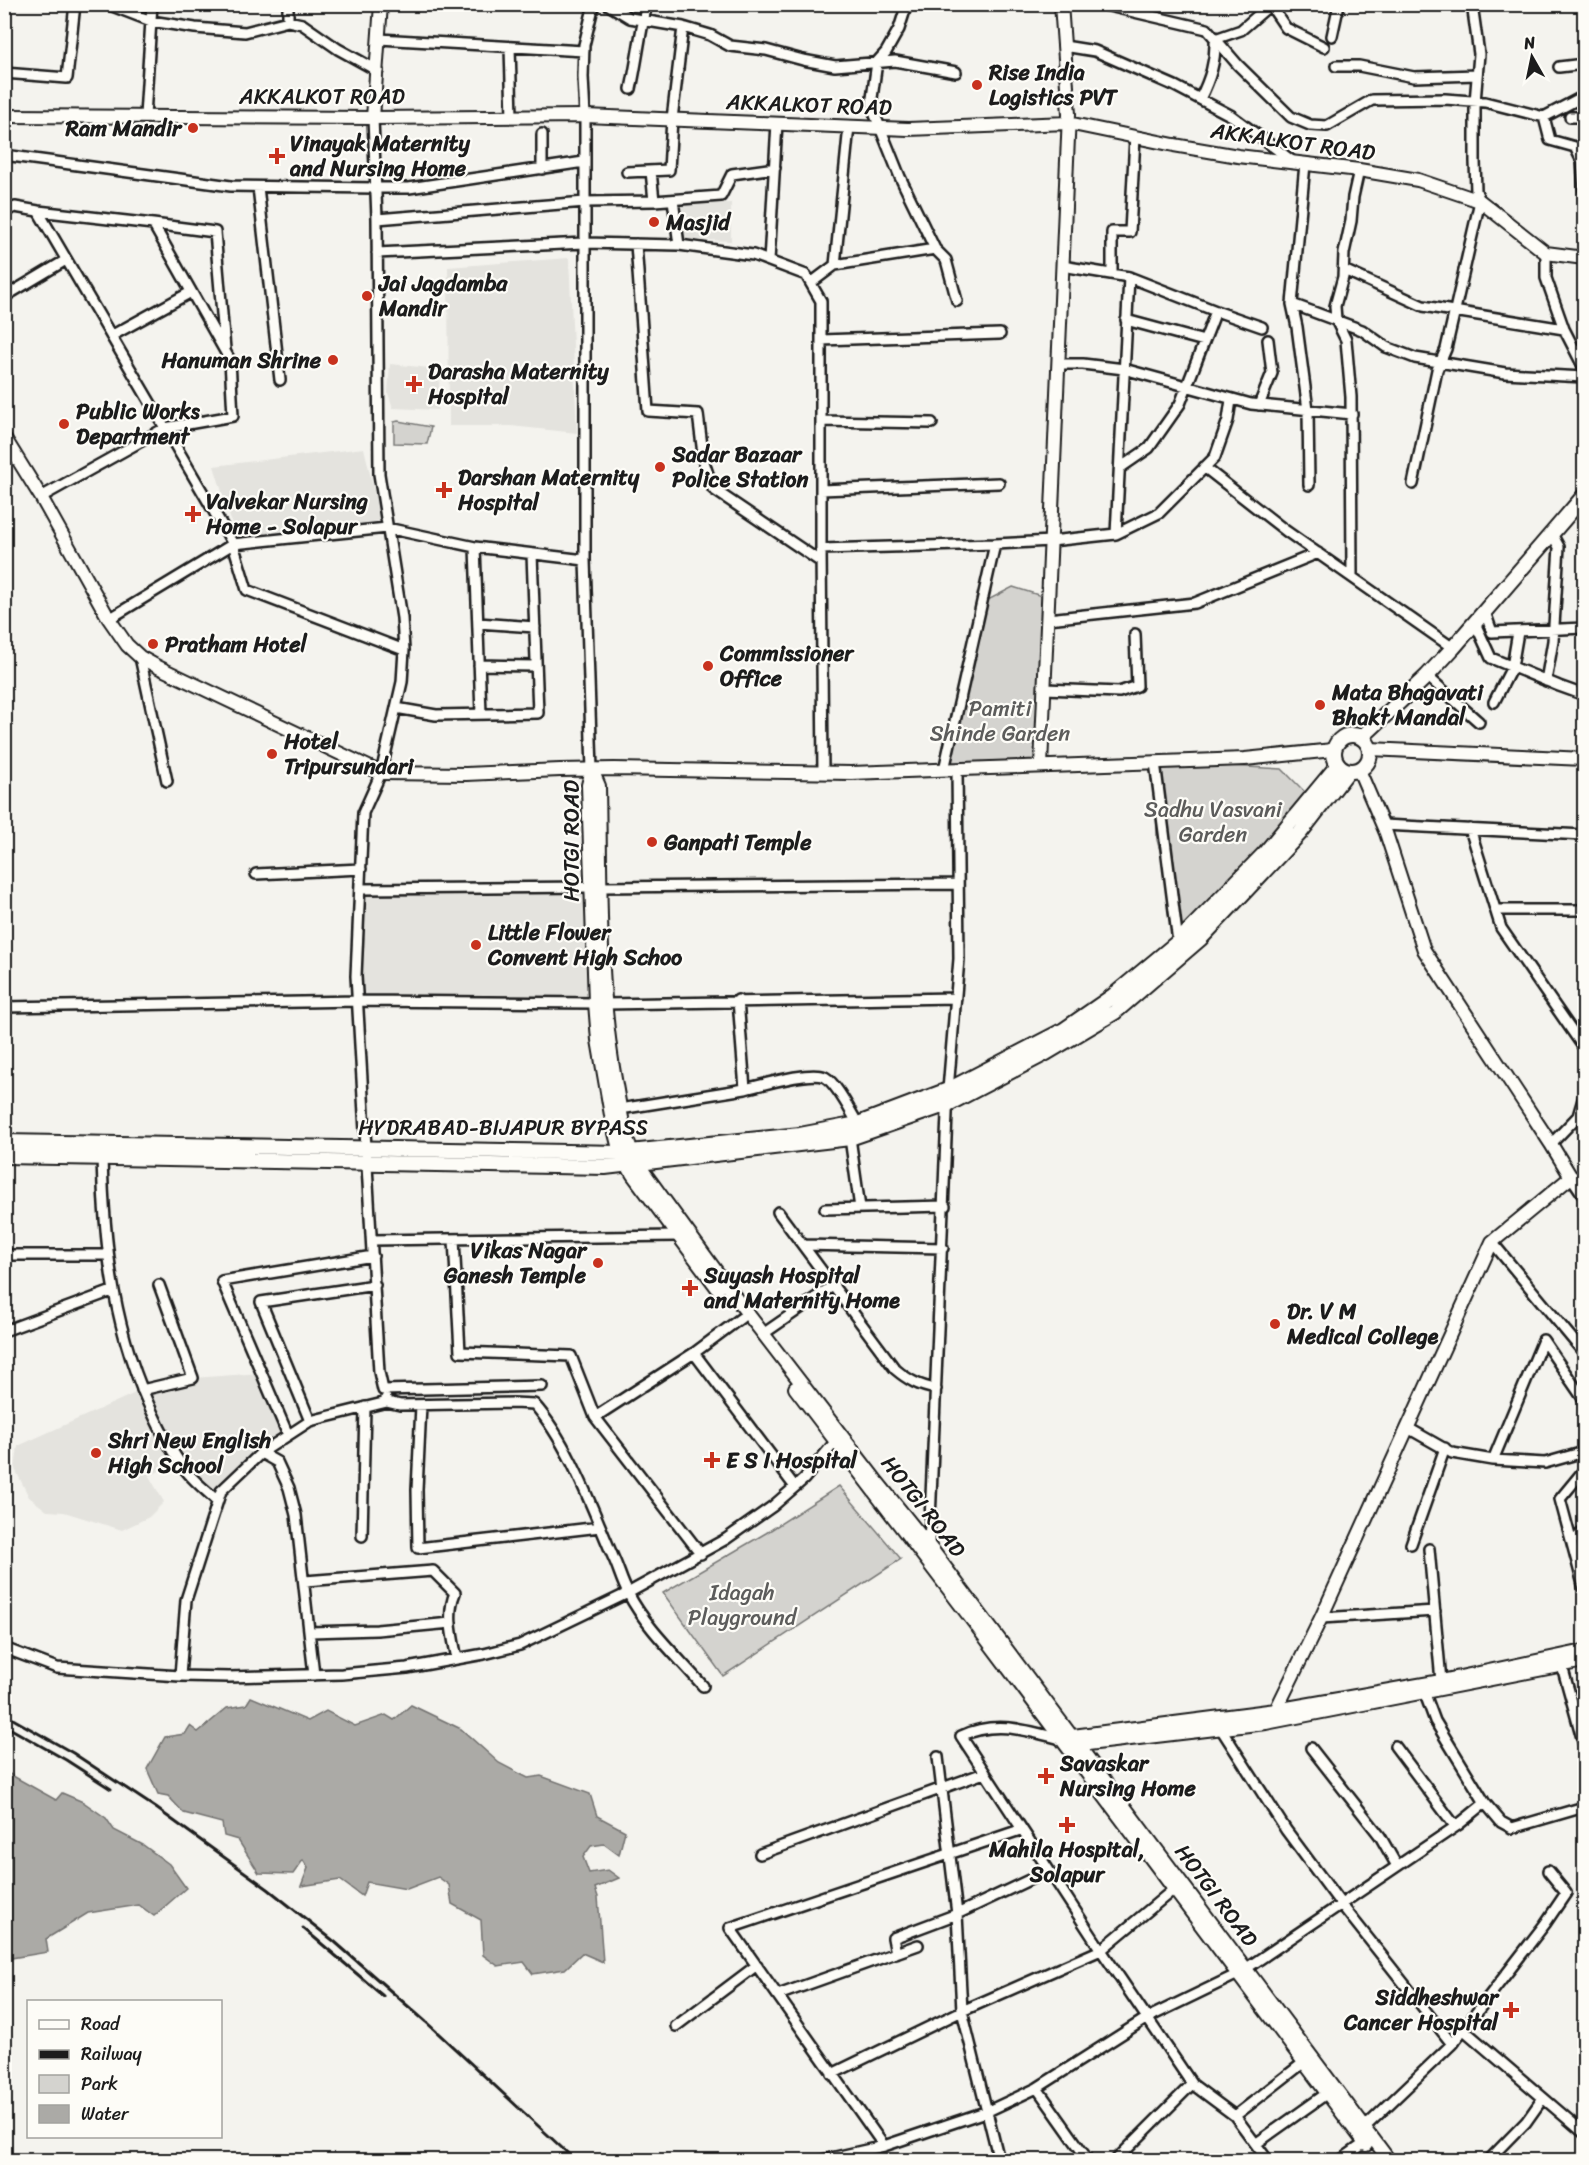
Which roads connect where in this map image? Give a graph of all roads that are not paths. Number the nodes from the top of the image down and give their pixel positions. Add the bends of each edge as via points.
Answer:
1 (75, 4) edge
2 (106, 4) edge
3 (152, 4) edge
4 (288, 4) edge
5 (381, 4) edge
6 (594, 4) edge
7 (608, 4) edge
8 (647, 4) edge
9 (908, 4) edge
10 (1061, 4) edge
11 (1100, 4) edge
12 (1339, 4) edge
13 (1472, 4) edge
14 (1580, 4) edge
15 (1271, 5) edge
16 (1584, 5) edge
17 (643, 20) junction
18 (151, 21) junction
19 (288, 21) junction
20 (683, 27) junction
21 (1332, 36) dead end
22 (379, 39) junction
23 (1215, 39) junction
24 (1064, 46) junction
25 (510, 47) junction
26 (1324, 47) dead end
27 (584, 51) junction
28 (878, 62) junction
29 (1584, 64) edge
30 (1336, 66) dead end
31 (1559, 67) dead end
32 (378, 71) junction
33 (956, 72) dead end
34 (4, 74) edge
35 (1478, 75) junction
36 (631, 89) dead end
37 (1584, 96) edge
38 (1200, 99) junction
39 (1475, 102) junction
40 (4, 116) edge
41 (145, 116) junction
42 (585, 116) junction
43 (512, 117) junction
44 (1544, 117) junction
45 (1570, 117) dead end
46 (1584, 117) edge
47 (373, 118) junction
48 (672, 119) junction
49 (777, 123) junction
50 (1068, 123) junction
51 (849, 126) junction
52 (880, 127) junction
53 (542, 134) dead end
54 (1135, 137) junction
55 (4, 155) edge
56 (584, 162) junction
57 (1300, 163) junction
58 (542, 168) junction
59 (775, 168) junction
60 (1359, 170) junction
61 (627, 171) dead end
62 (651, 171) junction
63 (258, 187) junction
64 (375, 188) junction
65 (1584, 191) edge
66 (673, 200) junction
67 (654, 201) junction
68 (1480, 201) junction
69 (585, 202) junction
70 (38, 211) junction
71 (4, 212) edge
72 (377, 219) junction
73 (153, 224) junction
74 (584, 243) junction
75 (636, 244) junction
76 (679, 245) junction
77 (935, 249) junction
78 (377, 253) junction
79 (1546, 253) junction
80 (1584, 258) edge
81 (66, 260) junction
82 (770, 261) junction
83 (835, 265) junction
84 (1062, 266) junction
85 (1344, 270) junction
86 (1112, 273) junction
87 (1129, 277) junction
88 (811, 283) junction
89 (191, 292) junction
90 (4, 297) edge
91 (957, 301) dead end
92 (1292, 304) junction
93 (1216, 311) junction
94 (1453, 311) junction
95 (1126, 320) junction
96 (1336, 320) junction
97 (1262, 327) dead end
98 (1564, 329) junction
99 (1000, 334) dead end
100 (111, 336) junction
101 (821, 340) junction
102 (1268, 340) dead end
103 (1204, 341) junction
104 (225, 352) junction
105 (1439, 362) junction
106 (1058, 364) junction
107 (1584, 368) edge
108 (1124, 369) junction
109 (1584, 377) edge
110 (280, 380) dead end
111 (1187, 387) junction
112 (1231, 400) junction
113 (1259, 405) junction
114 (1308, 410) junction
115 (1352, 414) junction
116 (821, 421) junction
117 (932, 423) dead end
118 (165, 428) junction
119 (4, 437) edge
120 (1204, 467) junction
121 (1120, 468) junction
122 (999, 483) dead end
123 (1413, 484) dead end
124 (1309, 485) dead end
125 (821, 490) junction
126 (1584, 496) edge
127 (41, 497) junction
128 (387, 528) junction
129 (1116, 534) junction
130 (1552, 534) junction
131 (1051, 541) junction
132 (233, 544) junction
133 (995, 544) junction
134 (476, 547) junction
135 (821, 549) junction
136 (1318, 553) junction
137 (532, 554) junction
138 (585, 560) junction
139 (821, 562) junction
140 (1352, 576) junction
141 (1485, 612) junction
142 (109, 619) junction
143 (1048, 619) junction
144 (478, 623) junction
145 (1475, 623) junction
146 (535, 627) junction
147 (1584, 628) edge
148 (1554, 630) junction
149 (1518, 632) junction
150 (1135, 634) dead end
151 (1453, 648) junction
152 (404, 650) junction
153 (140, 657) junction
154 (479, 664) junction
155 (536, 666) junction
156 (1512, 667) junction
157 (1427, 676) junction
158 (1546, 681) junction
159 (1044, 689) junction
160 (1584, 695) edge
161 (1494, 702) dead end
162 (396, 708) junction
163 (481, 714) junction
164 (1479, 722) dead end
165 (1366, 743) junction
166 (1333, 750) junction
167 (1584, 759) edge
168 (1155, 762) junction
169 (1041, 766) junction
170 (1348, 769) junction
171 (592, 770) junction
172 (944, 770) junction
173 (957, 770) junction
174 (381, 773) junction
175 (824, 773) junction
176 (167, 781) dead end
177 (1383, 825) junction
178 (1470, 829) junction
179 (1584, 835) edge
180 (361, 869) junction
181 (256, 874) dead end
182 (958, 884) junction
183 (596, 887) junction
184 (360, 889) junction
185 (1496, 910) junction
186 (1584, 910) edge
187 (1178, 942) junction
188 (956, 998) junction
189 (738, 1000) junction
190 (358, 1001) junction
191 (600, 1004) junction
192 (4, 1007) edge
193 (1584, 1048) edge
194 (745, 1089) junction
195 (1584, 1096) edge
196 (948, 1097) junction
197 (620, 1109) junction
198 (858, 1124) junction
199 (850, 1138) junction
200 (4, 1142) edge
201 (1551, 1144) junction
202 (626, 1152) junction
203 (366, 1155) junction
204 (4, 1156) edge
205 (102, 1156) junction
206 (632, 1165) junction
207 (1571, 1177) junction
208 (1584, 1177) edge
209 (1584, 1196) edge
210 (945, 1206) junction
211 (861, 1208) junction
212 (825, 1209) dead end
213 (777, 1212) dead end
214 (678, 1236) junction
215 (454, 1239) junction
216 (372, 1240) junction
217 (1492, 1242) junction
218 (803, 1245) junction
219 (943, 1248) junction
220 (4, 1255) edge
221 (108, 1255) junction
222 (373, 1256) junction
223 (159, 1285) dead end
224 (375, 1286) junction
225 (834, 1286) junction
226 (112, 1291) junction
227 (741, 1318) junction
228 (4, 1331) edge
229 (763, 1334) junction
230 (694, 1353) junction
231 (1584, 1353) edge
232 (542, 1386) dead end
233 (936, 1389) junction
234 (142, 1390) junction
235 (383, 1390) junction
236 (1584, 1400) edge
237 (387, 1402) junction
238 (421, 1405) junction
239 (365, 1407) junction
240 (595, 1417) junction
241 (310, 1420) junction
242 (1408, 1428) junction
243 (288, 1435) junction
244 (835, 1442) junction
245 (1445, 1448) junction
246 (1584, 1452) edge
247 (261, 1453) junction
248 (1493, 1460) junction
249 (1584, 1470) edge
250 (795, 1487) junction
251 (217, 1501) junction
252 (600, 1527) junction
253 (1584, 1531) edge
254 (362, 1536) dead end
255 (1572, 1542) junction
256 (1411, 1544) dead end
257 (929, 1545) junction
258 (1429, 1549) dead end
259 (702, 1554) junction
260 (305, 1581) junction
261 (1584, 1588) edge
262 (628, 1593) junction
263 (1435, 1611) junction
264 (1322, 1618) junction
265 (451, 1623) junction
266 (310, 1632) junction
267 (4, 1648) edge
268 (1584, 1651) edge
269 (457, 1659) junction
270 (1560, 1661) junction
271 (1584, 1661) edge
272 (314, 1675) junction
273 (180, 1676) junction
274 (1441, 1681) junction
275 (703, 1686) dead end
276 (1423, 1688) junction
277 (1276, 1710) junction
278 (1218, 1724) junction
279 (1069, 1741) junction
280 (1584, 1745) edge
281 (1395, 1746) dead end
282 (1311, 1748) dead end
283 (938, 1757) dead end
284 (984, 1773) junction
285 (942, 1788) junction
286 (1485, 1803) junction
287 (1584, 1807) edge
288 (1455, 1826) junction
289 (1020, 1830) junction
290 (760, 1854) dead end
291 (950, 1854) junction
292 (1397, 1866) junction
293 (1048, 1871) junction
294 (1548, 1871) dead end
295 (1174, 1889) junction
296 (1341, 1904) junction
297 (957, 1914) junction
298 (918, 1945) dead end
299 (1101, 1950) junction
300 (897, 1953) junction
301 (757, 1965) junction
302 (1242, 1971) junction
303 (778, 1995) junction
304 (962, 2011) junction
305 (1147, 2019) junction
306 (676, 2026) dead end
307 (1464, 2030) junction
308 (1452, 2044) junction
309 (1303, 2063) junction
310 (832, 2074) junction
311 (1192, 2084) junction
312 (1037, 2088) junction
313 (1326, 2094) junction
314 (1543, 2098) junction
315 (988, 2111) junction
316 (1235, 2116) junction
317 (1584, 2133) edge
318 (1362, 2135) junction
319 (1257, 2143) junction
320 (884, 2146) junction
321 (822, 2160) edge
322 (999, 2160) edge
323 (1088, 2160) edge
324 (1116, 2160) edge
325 (1263, 2160) edge
326 (1341, 2160) edge
327 (1378, 2160) edge
328 (1389, 2160) edge
329 (1489, 2160) edge

1 - 34 street via 67,78
2 - 18 street
3 - 18 street
4 - 19 street
5 - 22 main road
6 - 27 street
7 - 17 street via 630,18
8 - 17 street
9 - 28 street via 899,29
10 - 24 main road
11 - 23 street via 1207,29
12 - 21 street
13 - 35 street
14 - 16 street
15 - 23 street via 1241,30
15 - 26 street via 1286,28
17 - 20 street
17 - 36 street
18 - 19 street via 245,32
18 - 41 street
19 - 32 street via 302,24
20 - 28 street via 730,46 835,66
20 - 48 street
22 - 25 street
22 - 32 main road
23 - 38 street via 1216,57
23 - 39 street via 1291,117 1310,125 1327,126 1372,100
24 - 38 street via 1095,51
24 - 50 main road
25 - 27 street
25 - 43 street
27 - 42 street
28 - 33 street via 895,61
28 - 52 street via 872,98
29 - 31 street
30 - 35 street via 1359,66 1414,77
32 - 47 main road
35 - 39 street
37 - 44 street
38 - 57 street
39 - 44 street
39 - 68 street via 1476,191
40 - 41 main road, AKKALKOT ROAD
41 - 47 main road, AKKALKOT ROAD
42 - 43 main road, AKKALKOT ROAD
42 - 48 main road, AKKALKOT ROAD
42 - 56 street
43 - 47 main road, AKKALKOT ROAD
44 - 65 street via 1550,140 1575,147 1582,161
45 - 46 street
47 - 64 street
48 - 49 main road, AKKALKOT ROAD
48 - 62 street via 669,170
49 - 51 main road, AKKALKOT ROAD
49 - 59 street
50 - 52 main road, AKKALKOT ROAD
50 - 54 main road, AKKALKOT ROAD
50 - 84 main road
51 - 52 main road, AKKALKOT ROAD
51 - 83 street
52 - 77 street
53 - 58 street
54 - 57 main road, AKKALKOT ROAD
54 - 86 street via 1130,232 1112,232
55 - 63 street
56 - 58 street
56 - 69 street
57 - 60 main road, AKKALKOT ROAD
57 - 92 street
58 - 64 street via 409,188
59 - 66 street via 732,174 722,196
59 - 82 street
60 - 68 main road, AKKALKOT ROAD via 1418,180
60 - 85 street
61 - 62 street
62 - 67 street
63 - 64 street
63 - 110 street
64 - 72 street
66 - 67 street
66 - 76 street
67 - 69 street
68 - 79 main road, AKKALKOT ROAD
68 - 94 street
69 - 72 street
69 - 74 street
70 - 71 street via 15,207
70 - 73 street
70 - 81 street
72 - 78 street
73 - 89 street
73 - 104 street via 215,232
74 - 75 street
74 - 78 street
74 - 138 street
75 - 76 street
75 - 139 street via 648,411 698,414 704,462 713,489
76 - 82 street
77 - 83 street
77 - 91 street via 946,260
78 - 128 street via 379,474
79 - 80 main road
79 - 98 street via 1546,279
81 - 90 street
81 - 100 street
82 - 88 street via 806,275
83 - 88 street
84 - 86 street
84 - 106 main road
85 - 94 street via 1423,306
85 - 96 street via 1335,306
86 - 87 street
87 - 93 street
87 - 95 street
88 - 101 street via 820,302
89 - 100 street
89 - 104 street
92 - 96 street
92 - 114 street
93 - 97 street
93 - 103 street
94 - 98 street
94 - 105 street via 1446,349
95 - 103 street
95 - 108 street
96 - 105 street via 1405,355
96 - 115 street via 1346,340
98 - 107 street
99 - 101 street
100 - 118 street
101 - 116 street
102 - 113 street via 1272,373
103 - 111 street
104 - 118 street via 230,360 233,416
105 - 109 street via 1505,373
105 - 123 street
106 - 108 street
106 - 131 main road
108 - 111 street
108 - 121 street
111 - 112 street
111 - 121 street via 1180,404 1149,448
112 - 113 street
112 - 120 street via 1215,457
113 - 114 street
114 - 115 street
114 - 124 street
115 - 140 street
116 - 117 street
116 - 125 street
118 - 127 street
118 - 132 street
119 - 127 main road
120 - 129 street via 1159,513
120 - 136 street
121 - 129 street
122 - 125 street
125 - 135 street
126 - 130 main road
127 - 142 main road
128 - 132 street
128 - 134 street
128 - 152 street
129 - 131 street
130 - 141 main road
130 - 148 street via 1559,547
131 - 133 street
131 - 143 main road
132 - 142 street
132 - 152 street via 247,590
133 - 135 street
133 - 172 street
134 - 137 street
134 - 144 street
135 - 139 street
136 - 140 street
136 - 143 street via 1195,603
137 - 138 street
137 - 146 street
138 - 171 street
139 - 175 street
140 - 151 street
141 - 145 main road
141 - 149 street via 1492,632
142 - 153 main road
143 - 159 main road
144 - 146 street
144 - 154 street
145 - 151 main road
145 - 156 street via 1491,658
146 - 155 street
147 - 148 street
148 - 149 street
148 - 158 street
149 - 156 street
150 - 159 street via 1137,686 1119,692
151 - 157 main road
152 - 162 street
153 - 174 main road
153 - 176 street
154 - 155 street
154 - 163 street
155 - 163 street via 538,714
156 - 158 street
156 - 161 street
157 - 164 street
157 - 165 main road
158 - 160 street
159 - 169 main road
162 - 163 street via 436,715
162 - 174 street
165 - 166 main road via 1357,735 1344,736
165 - 167 main road
165 - 170 main road via 1368,761
166 - 168 main road via 1245,759
166 - 170 main road via 1333,756
168 - 169 main road
168 - 187 street
169 - 173 main road
170 - 177 main road
170 - 187 main road, HYDRABAD-BIJAPUR BYPASS
170 - 196 main road via 1300,833 1200,939 1115,1012 1046,1053
171 - 174 main road
171 - 175 main road
171 - 183 main road, HOTGI ROAD via 599,786
172 - 173 main road
172 - 175 main road
173 - 182 street
174 - 180 street via 363,813
177 - 178 street
177 - 201 main road via 1424,951
178 - 179 street
178 - 185 street
180 - 181 street
180 - 184 street
182 - 183 street
182 - 188 street
183 - 184 street
183 - 191 main road, HOTGI ROAD
184 - 190 street
185 - 186 street
185 - 193 street via 1501,928
187 - 196 main road, HYDRABAD-BIJAPUR BYPASS via 1113,996 1064,1030
188 - 189 street
188 - 196 street
189 - 191 street
189 - 194 street
190 - 191 street
190 - 192 street
190 - 203 street
191 - 197 main road, HOTGI ROAD
191 - 202 main road, HOTGI ROAD via 602,1063
194 - 197 street
194 - 198 street via 804,1076 825,1078
195 - 201 street via 1578,1116
196 - 198 main road, HYDRABAD-BIJAPUR BYPASS
196 - 199 main road
196 - 210 street
197 - 202 main road, HOTGI ROAD
198 - 202 main road, HYDRABAD-BIJAPUR BYPASS via 800,1135
199 - 206 main road
199 - 211 street
200 - 203 main road, HYDRABAD-BIJAPUR BYPASS
201 - 207 main road
202 - 203 main road, HYDRABAD-BIJAPUR BYPASS
202 - 206 main road, HOTGI ROAD
203 - 205 main road
203 - 206 main road via 605,1167
203 - 216 street
204 - 205 main road
205 - 221 street
206 - 214 main road, HOTGI ROAD
206 - 229 main road, HOTGI ROAD
207 - 208 street
207 - 209 street
207 - 217 main road
210 - 211 street
210 - 219 street
211 - 212 street
213 - 218 street
214 - 215 street
214 - 227 main road, HOTGI ROAD
215 - 216 street
215 - 240 street via 460,1352 571,1356
216 - 222 street
217 - 231 street
217 - 242 main road
218 - 219 street
218 - 225 street
219 - 233 street
220 - 221 street
221 - 226 street
222 - 224 street
222 - 243 street via 222,1281
223 - 234 street via 193,1378
224 - 235 street
224 - 241 street via 261,1302
225 - 229 street
225 - 233 street via 895,1369 907,1379
226 - 228 street
226 - 234 street
227 - 230 street
227 - 244 main road, HOTGI ROAD
229 - 257 main road, HOTGI ROAD
230 - 240 street
230 - 250 street
232 - 235 street
233 - 257 street
234 - 251 street via 165,1438 188,1473
235 - 237 street
236 - 248 street via 1544,1340
237 - 238 street
237 - 239 street
238 - 252 street via 534,1404 560,1442
238 - 252 street via 418,1548
239 - 241 street
239 - 254 street
240 - 259 street
241 - 243 street
242 - 245 street
242 - 264 main road
243 - 247 street
244 - 250 street
244 - 279 main road, HOTGI ROAD
245 - 248 street via 1452,1453
245 - 256 street
246 - 248 street via 1545,1463
247 - 251 street via 221,1491
247 - 260 street via 277,1462 289,1488
249 - 255 street via 1560,1499
250 - 259 street
251 - 273 street via 186,1600
252 - 262 street
253 - 255 street
255 - 261 street
257 - 279 main road, HOTGI ROAD
258 - 263 street
259 - 262 street
260 - 265 street via 433,1571 455,1593 450,1603
260 - 266 street
262 - 269 street via 520,1645
262 - 275 street via 643,1617
263 - 264 street
263 - 274 street
264 - 277 main road
265 - 266 street
265 - 269 street
266 - 272 street
267 - 273 street via 57,1668
268 - 270 main road
269 - 272 street via 407,1668
270 - 271 main road
270 - 274 main road
270 - 276 main road
270 - 280 street
272 - 273 street
274 - 276 main road
276 - 277 main road
276 - 278 main road via 1266,1723
276 - 286 street via 1435,1721
277 - 278 main road
278 - 279 main road
278 - 296 street via 1286,1830
279 - 284 street via 1026,1730 977,1729 961,1737
279 - 295 main road, HOTGI ROAD
279 - 302 main road, HOTGI ROAD
281 - 288 street
282 - 292 street via 1380,1836
283 - 285 street
284 - 285 street
284 - 289 street
285 - 290 street
285 - 291 street
286 - 287 street via 1501,1822 1512,1828
286 - 288 street
288 - 292 street
289 - 291 street
289 - 293 street
291 - 297 street
291 - 301 street via 730,1928
292 - 296 street
293 - 297 street
293 - 299 street
294 - 307 street via 1566,1893
295 - 299 street
295 - 302 main road, HOTGI ROAD
296 - 302 street
296 - 308 street
297 - 300 street via 893,1938
297 - 304 street
298 - 300 street
299 - 304 street
299 - 305 street
300 - 303 street
301 - 303 street
301 - 306 street
302 - 305 street
302 - 309 main road, HOTGI ROAD
302 - 318 main road, HOTGI ROAD via 1289,2029
303 - 310 street
304 - 310 street
304 - 315 street
305 - 311 street
305 - 312 street
307 - 308 street
307 - 314 street
308 - 318 street
309 - 313 main road, HOTGI ROAD
309 - 316 street
310 - 320 street
311 - 316 street
311 - 324 street
312 - 315 street
312 - 323 street
313 - 318 main road, HOTGI ROAD
313 - 319 street
314 - 317 street
314 - 329 street
315 - 320 street
315 - 322 street
316 - 319 street
318 - 326 street
318 - 327 main road, HOTGI ROAD
318 - 328 main road, HOTGI ROAD
319 - 325 street via 1266,2158
320 - 321 street

